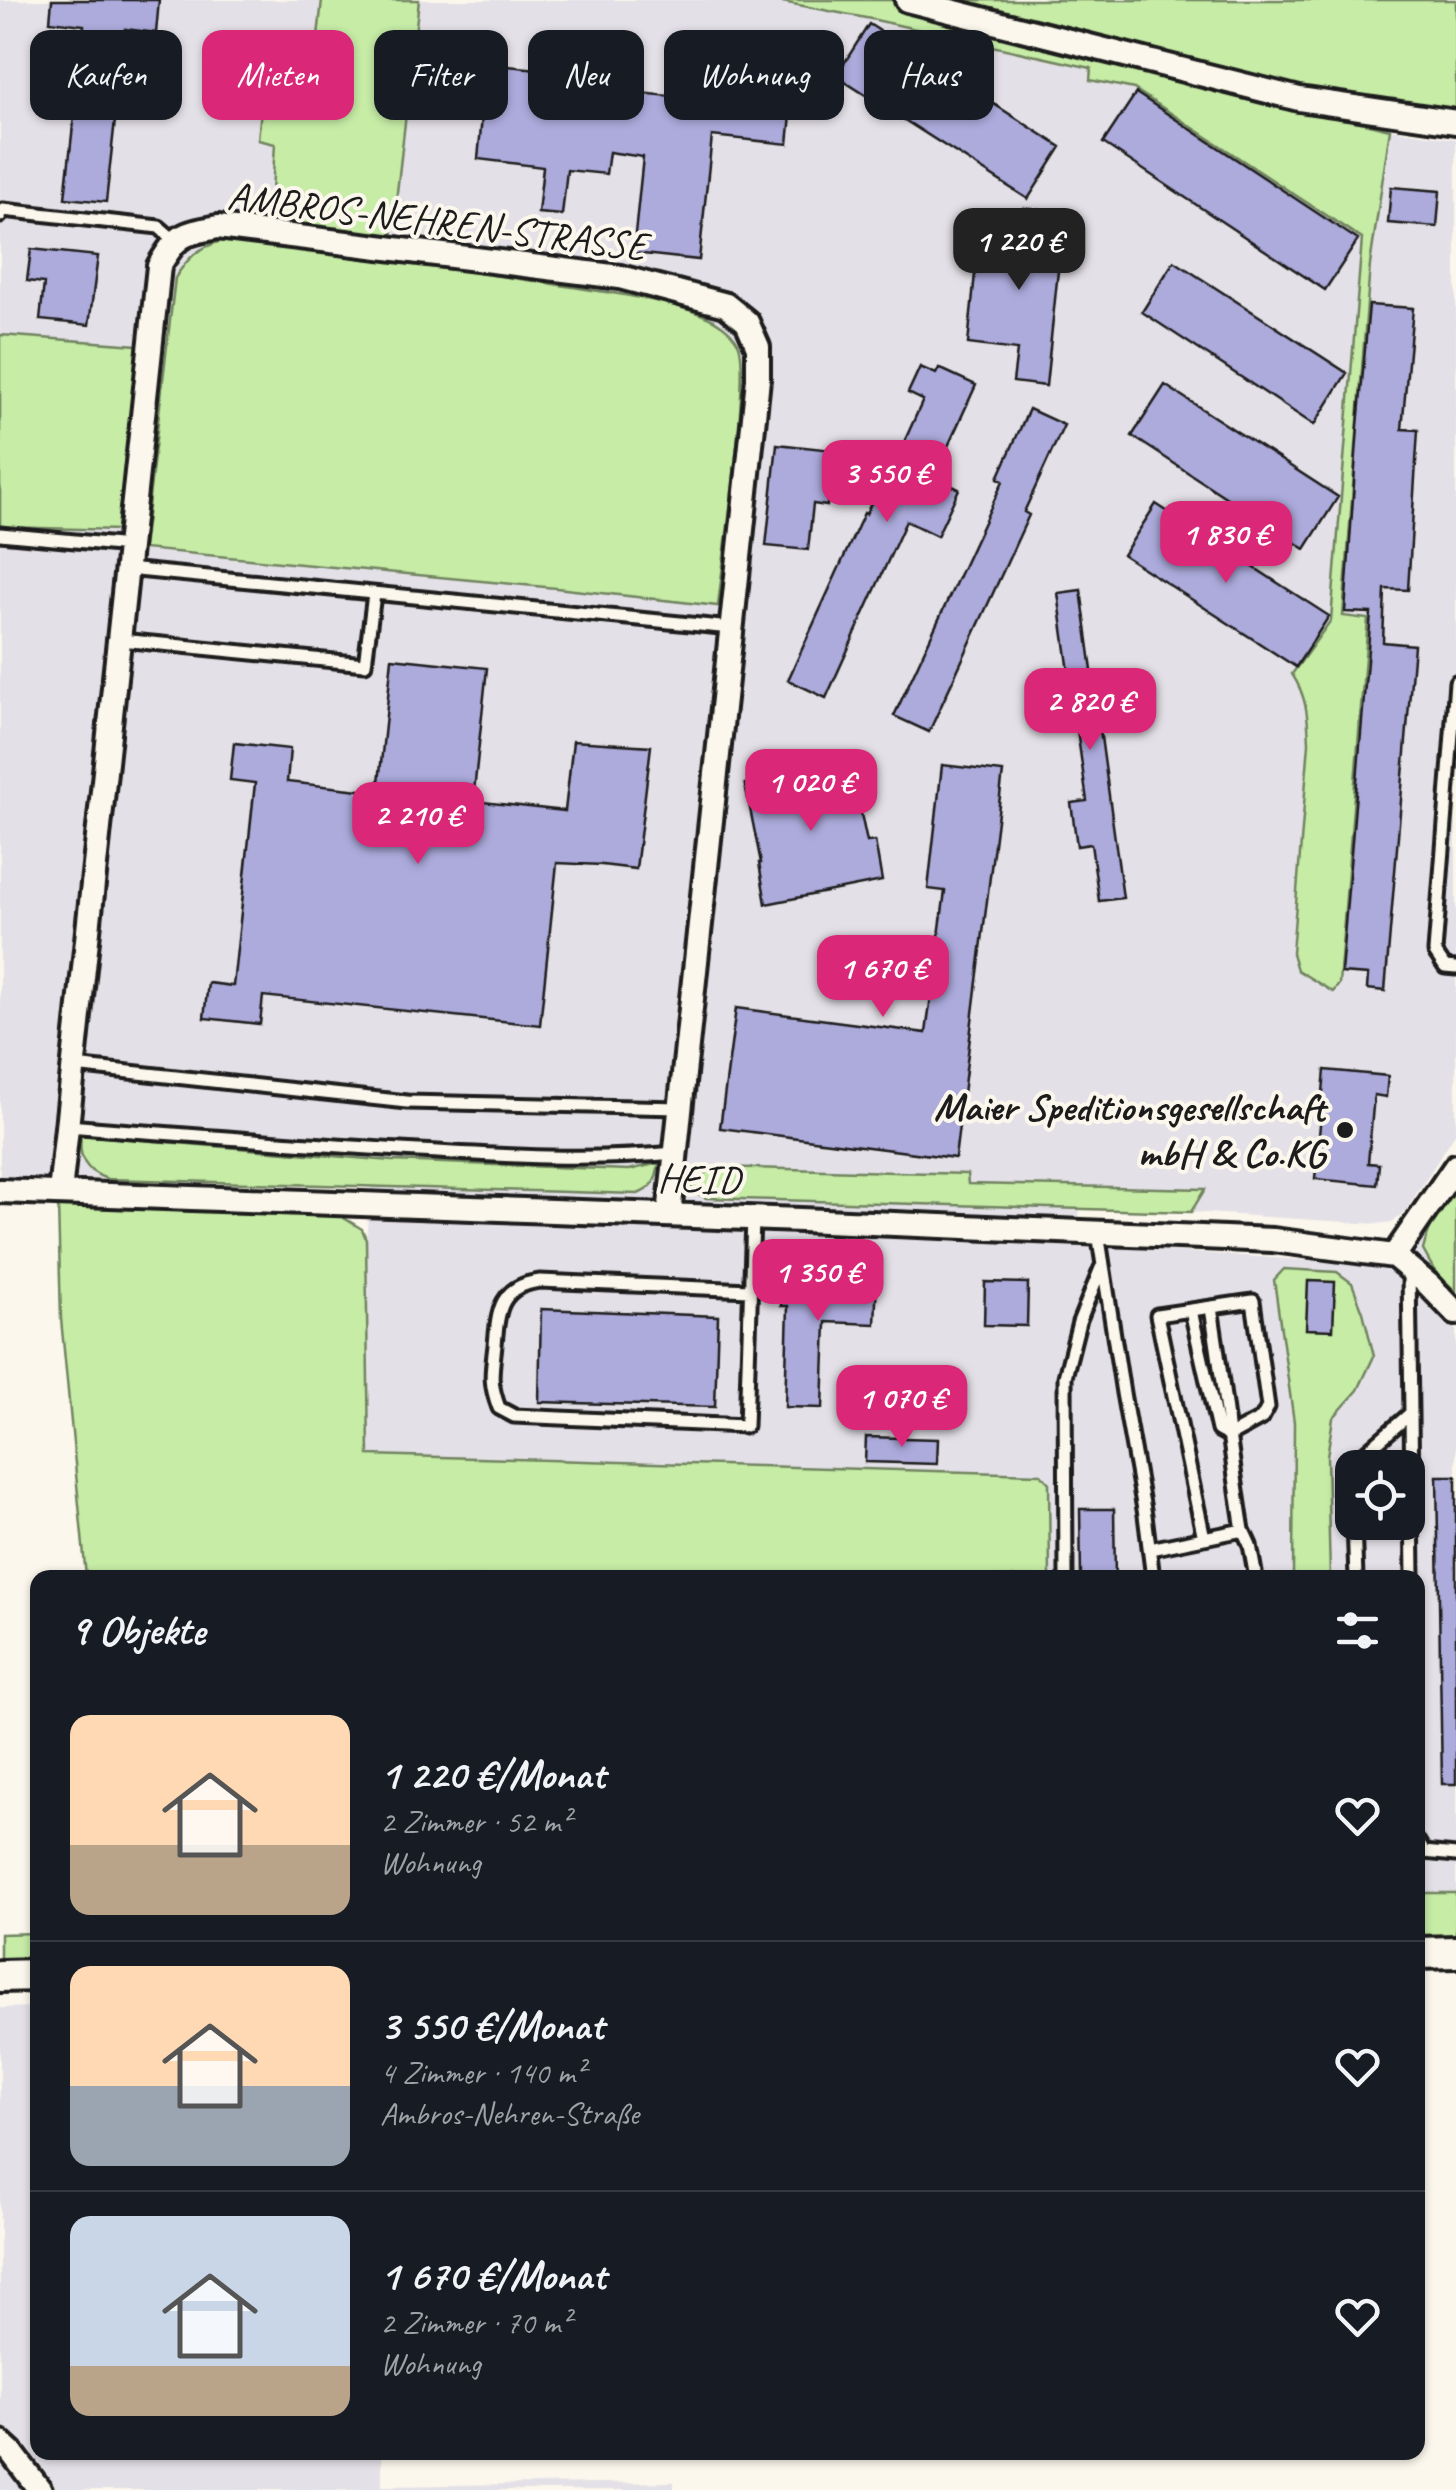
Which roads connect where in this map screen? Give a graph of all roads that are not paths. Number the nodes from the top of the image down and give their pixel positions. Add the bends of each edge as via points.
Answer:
1 (907, 0) edge
2 (1456, 122) edge
3 (0, 216) edge
4 (174, 240) junction
5 (0, 534) edge
6 (128, 558) junction
7 (374, 594) junction
8 (731, 628) junction
9 (121, 640) junction
10 (1456, 682) edge
11 (1456, 968) edge
12 (74, 1066) junction
13 (680, 1108) junction
14 (68, 1126) junction
15 (676, 1153) junction
16 (1456, 1166) edge
17 (0, 1191) edge
18 (60, 1194) junction
19 (669, 1215) junction
20 (753, 1218) junction
21 (1098, 1233) junction
22 (1402, 1262) junction
23 (1103, 1264) junction
24 (750, 1290) junction
25 (1212, 1308) junction
26 (1191, 1311) junction
27 (1456, 1313) edge
28 (1411, 1413) junction
29 (1229, 1436) junction
30 (1368, 1450) edge
31 (1243, 1530) junction
32 (1204, 1538) junction
33 (1355, 1540) edge
34 (1150, 1549) junction
35 (1066, 1570) edge
36 (1152, 1570) edge
37 (1255, 1570) edge
38 (1356, 1570) edge
39 (1413, 1570) edge
40 (1425, 1852) edge
41 (1456, 1855) edge
42 (1456, 1952) edge
43 (1425, 1953) edge
44 (30, 1975) edge
45 (0, 1976) edge
46 (0, 2442) edge
47 (40, 2490) edge

1 - 2 street via 1299,98
3 - 4 lane via 3,210 160,227
4 - 6 street, AMBROS-NEHREN-STRASSE via 159,266
4 - 8 street, AMBROS-NEHREN-STRASSE via 218,227 620,277 726,305 746,322 758,346
5 - 6 lane
6 - 7 lane
6 - 9 street, AMBROS-NEHREN-STRASSE
7 - 8 lane
7 - 9 lane via 365,664
8 - 13 street, AMBROS-NEHREN-STRASSE
9 - 12 street, AMBROS-NEHREN-STRASSE
10 - 11 lane via 1435,952
12 - 13 lane via 407,1102
12 - 14 street, AMBROS-NEHREN-STRASSE
13 - 15 street, AMBROS-NEHREN-STRASSE
14 - 15 lane via 540,1158
14 - 18 street, AMBROS-NEHREN-STRASSE
15 - 19 street, AMBROS-NEHREN-STRASSE
16 - 22 street
17 - 18 street, HEID
18 - 19 street, HEID
19 - 20 street, HEID
20 - 21 street, HEID
20 - 24 lane
21 - 22 street, HEID via 1273,1240
21 - 23 lane
22 - 27 street
22 - 28 lane
23 - 34 lane
23 - 35 lane via 1066,1377
24 - 24 lane via 746,1426 514,1416 498,1408 491,1387 498,1310 523,1284
25 - 26 lane
25 - 29 lane
25 - 29 lane via 1253,1301 1268,1407 1262,1418
26 - 29 lane via 1218,1430
26 - 32 lane via 1157,1315
28 - 30 lane
28 - 39 lane
29 - 31 lane
31 - 32 lane
31 - 37 lane
32 - 34 lane
33 - 38 lane
34 - 36 lane
40 - 41 lane
42 - 43 main road
44 - 45 main road
46 - 47 street

